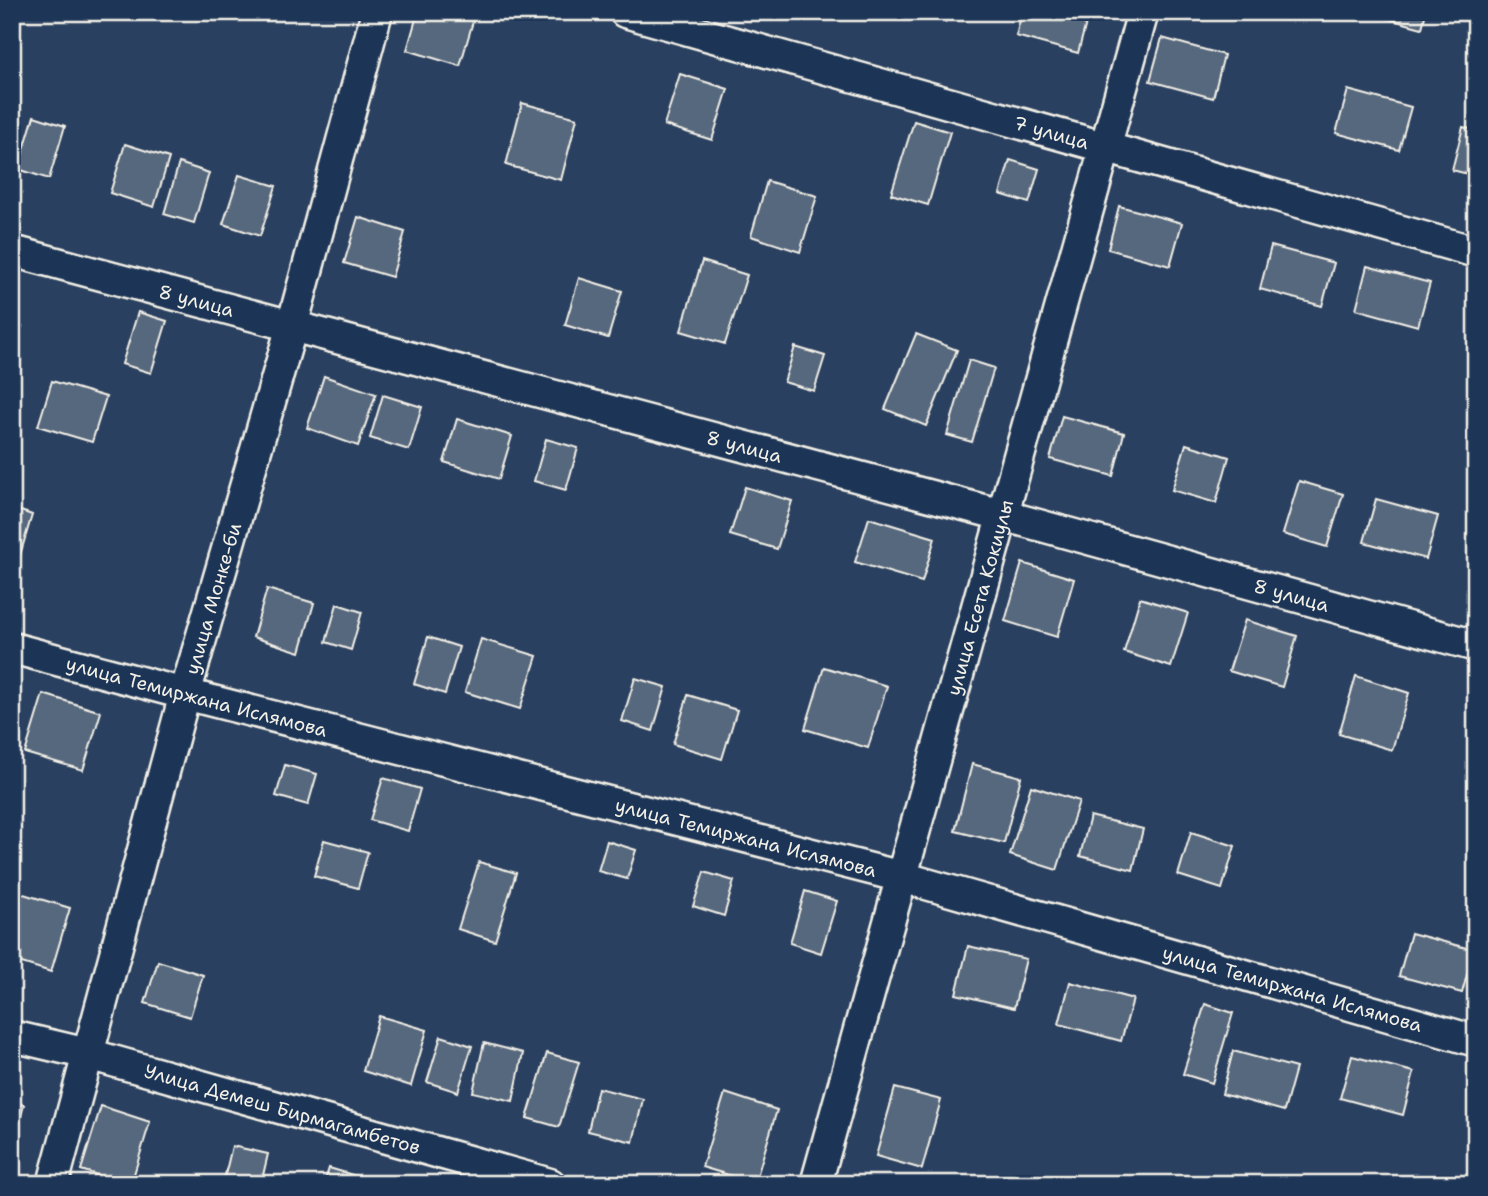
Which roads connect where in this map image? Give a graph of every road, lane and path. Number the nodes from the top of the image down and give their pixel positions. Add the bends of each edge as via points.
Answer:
1 (377, 12) edge
2 (625, 12) edge
3 (1143, 12) edge
4 (1105, 148) junction
5 (12, 251) edge
6 (1476, 252) edge
7 (292, 327) junction
8 (1002, 515) junction
9 (1476, 646) edge
10 (12, 648) edge
11 (185, 694) junction
12 (902, 877) junction
13 (12, 1036) edge
14 (1476, 1041) edge
15 (88, 1054) junction
16 (53, 1184) edge
17 (550, 1184) edge
18 (816, 1184) edge

1 - 7 street, улица Монке-би
2 - 4 street, 7 улица
3 - 4 street, улица Есета Кокиулы
4 - 6 street, 7 улица
4 - 8 street, улица Есета Кокиулы
5 - 7 street, 8 улица
7 - 8 street, 8 улица
7 - 11 street, улица Монке-би
8 - 9 street, 8 улица
8 - 12 street, улица Есета Кокиулы
10 - 11 street, улица Темиржана Ислямова
11 - 12 street, улица Темиржана Ислямова
11 - 15 street, улица Монке-би
12 - 14 street, улица Темиржана Ислямова
12 - 18 street, улица Есета Кокиулы
13 - 15 street, Улица Демеш Бирмагамбетов
15 - 16 street, улица Монке-би
15 - 17 street, Улица Демеш Бирмагамбетов

